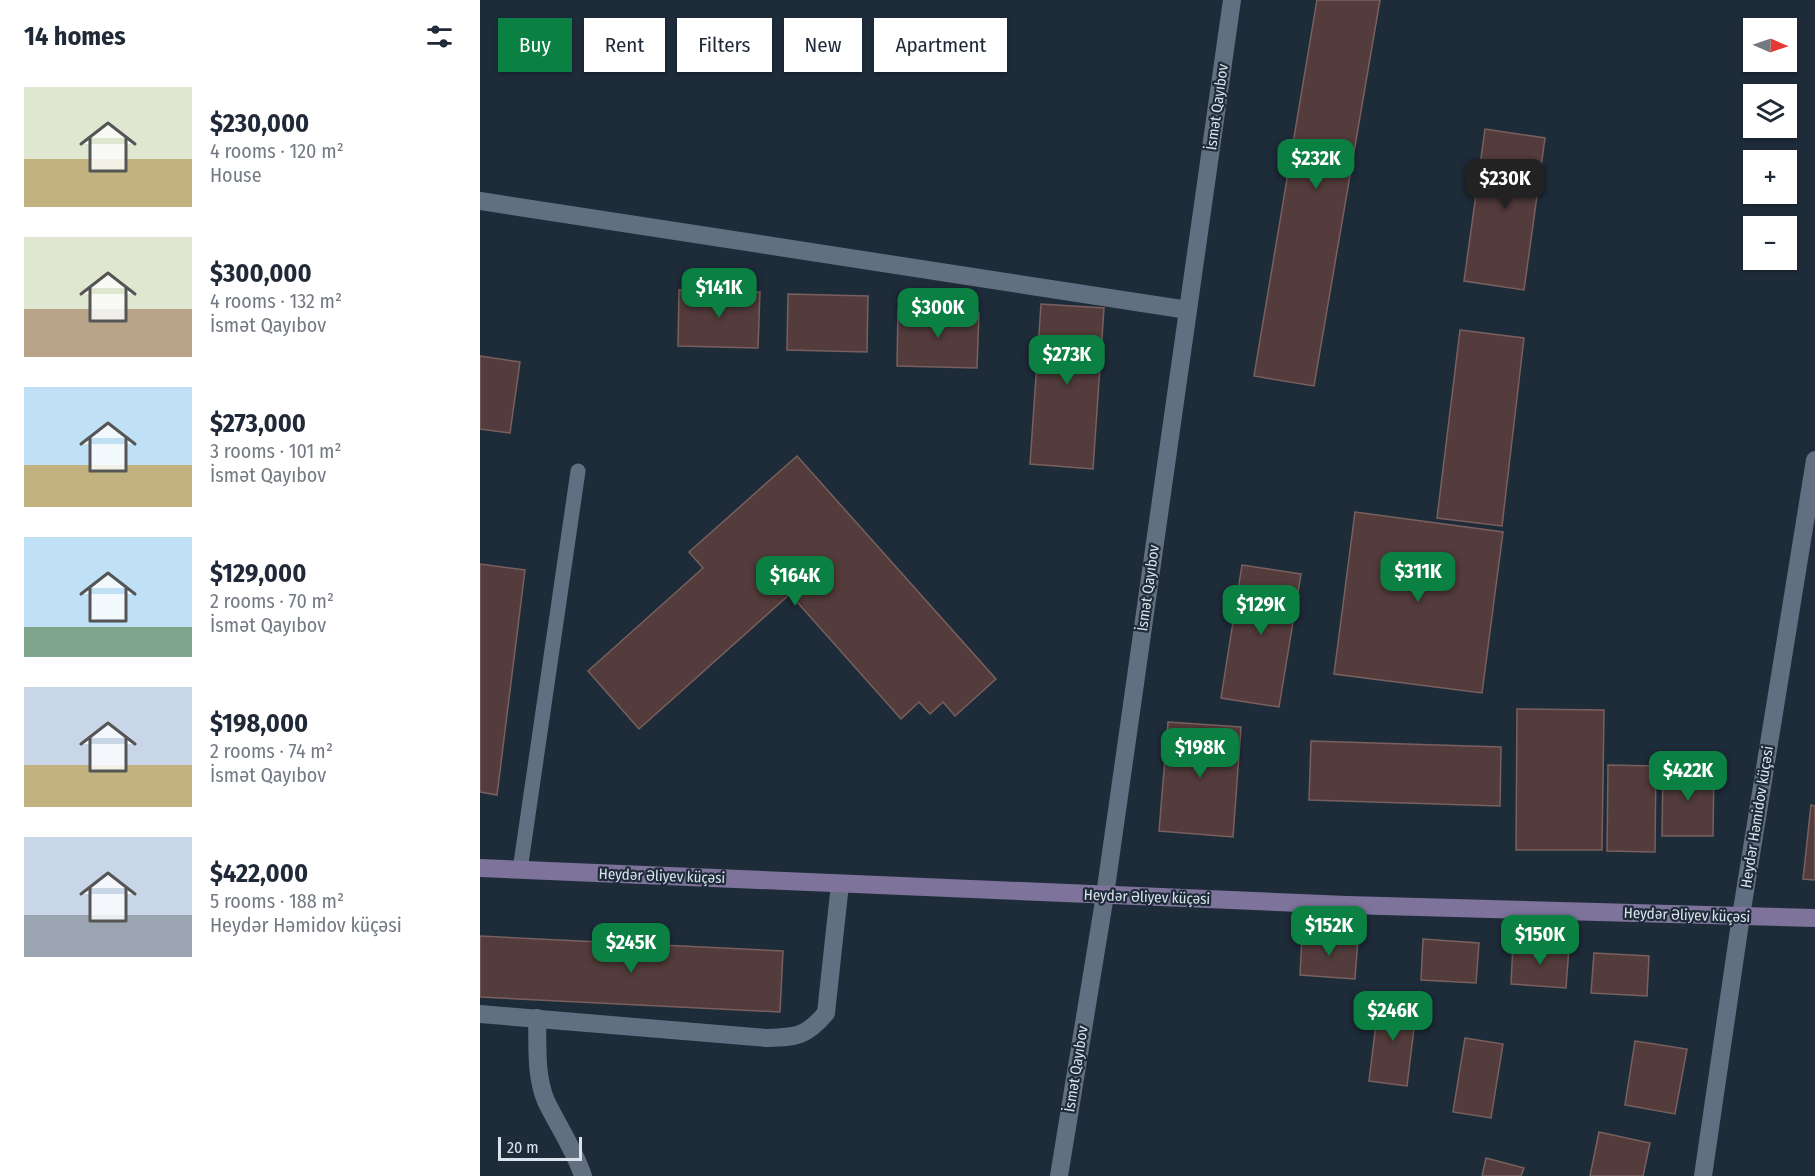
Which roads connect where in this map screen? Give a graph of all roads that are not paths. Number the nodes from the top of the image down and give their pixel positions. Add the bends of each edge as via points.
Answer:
1 (1232, 0) edge
2 (480, 201) edge
3 (1188, 310) junction
4 (1815, 460) edge
5 (578, 471) dead end
6 (480, 868) edge
7 (520, 870) junction
8 (840, 884) junction
9 (1105, 895) junction
10 (1741, 916) junction
11 (1815, 918) edge
12 (480, 1014) edge
13 (537, 1018) junction
14 (582, 1176) edge
15 (1059, 1176) edge
16 (1703, 1176) edge

1 - 3 street, İsmət Qayıbov
2 - 3 street
3 - 9 street, İsmət Qayıbov
4 - 10 street, Heydər Həmidov küçəsi
5 - 7 lane
6 - 7 main road, Heydər Əliyev küçəsi
7 - 8 main road, Heydər Əliyev küçəsi
8 - 9 main road, Heydər Əliyev küçəsi
8 - 13 street via 826,1013 814,1028 800,1036 766,1038
9 - 10 main road, Heydər Əliyev küçəsi
9 - 15 street, İsmət Qayıbov
10 - 11 main road, Heydər Əliyev küçəsi
10 - 16 street, Heydər Həmidov küçəsi
12 - 13 street
13 - 14 street via 540,1082

